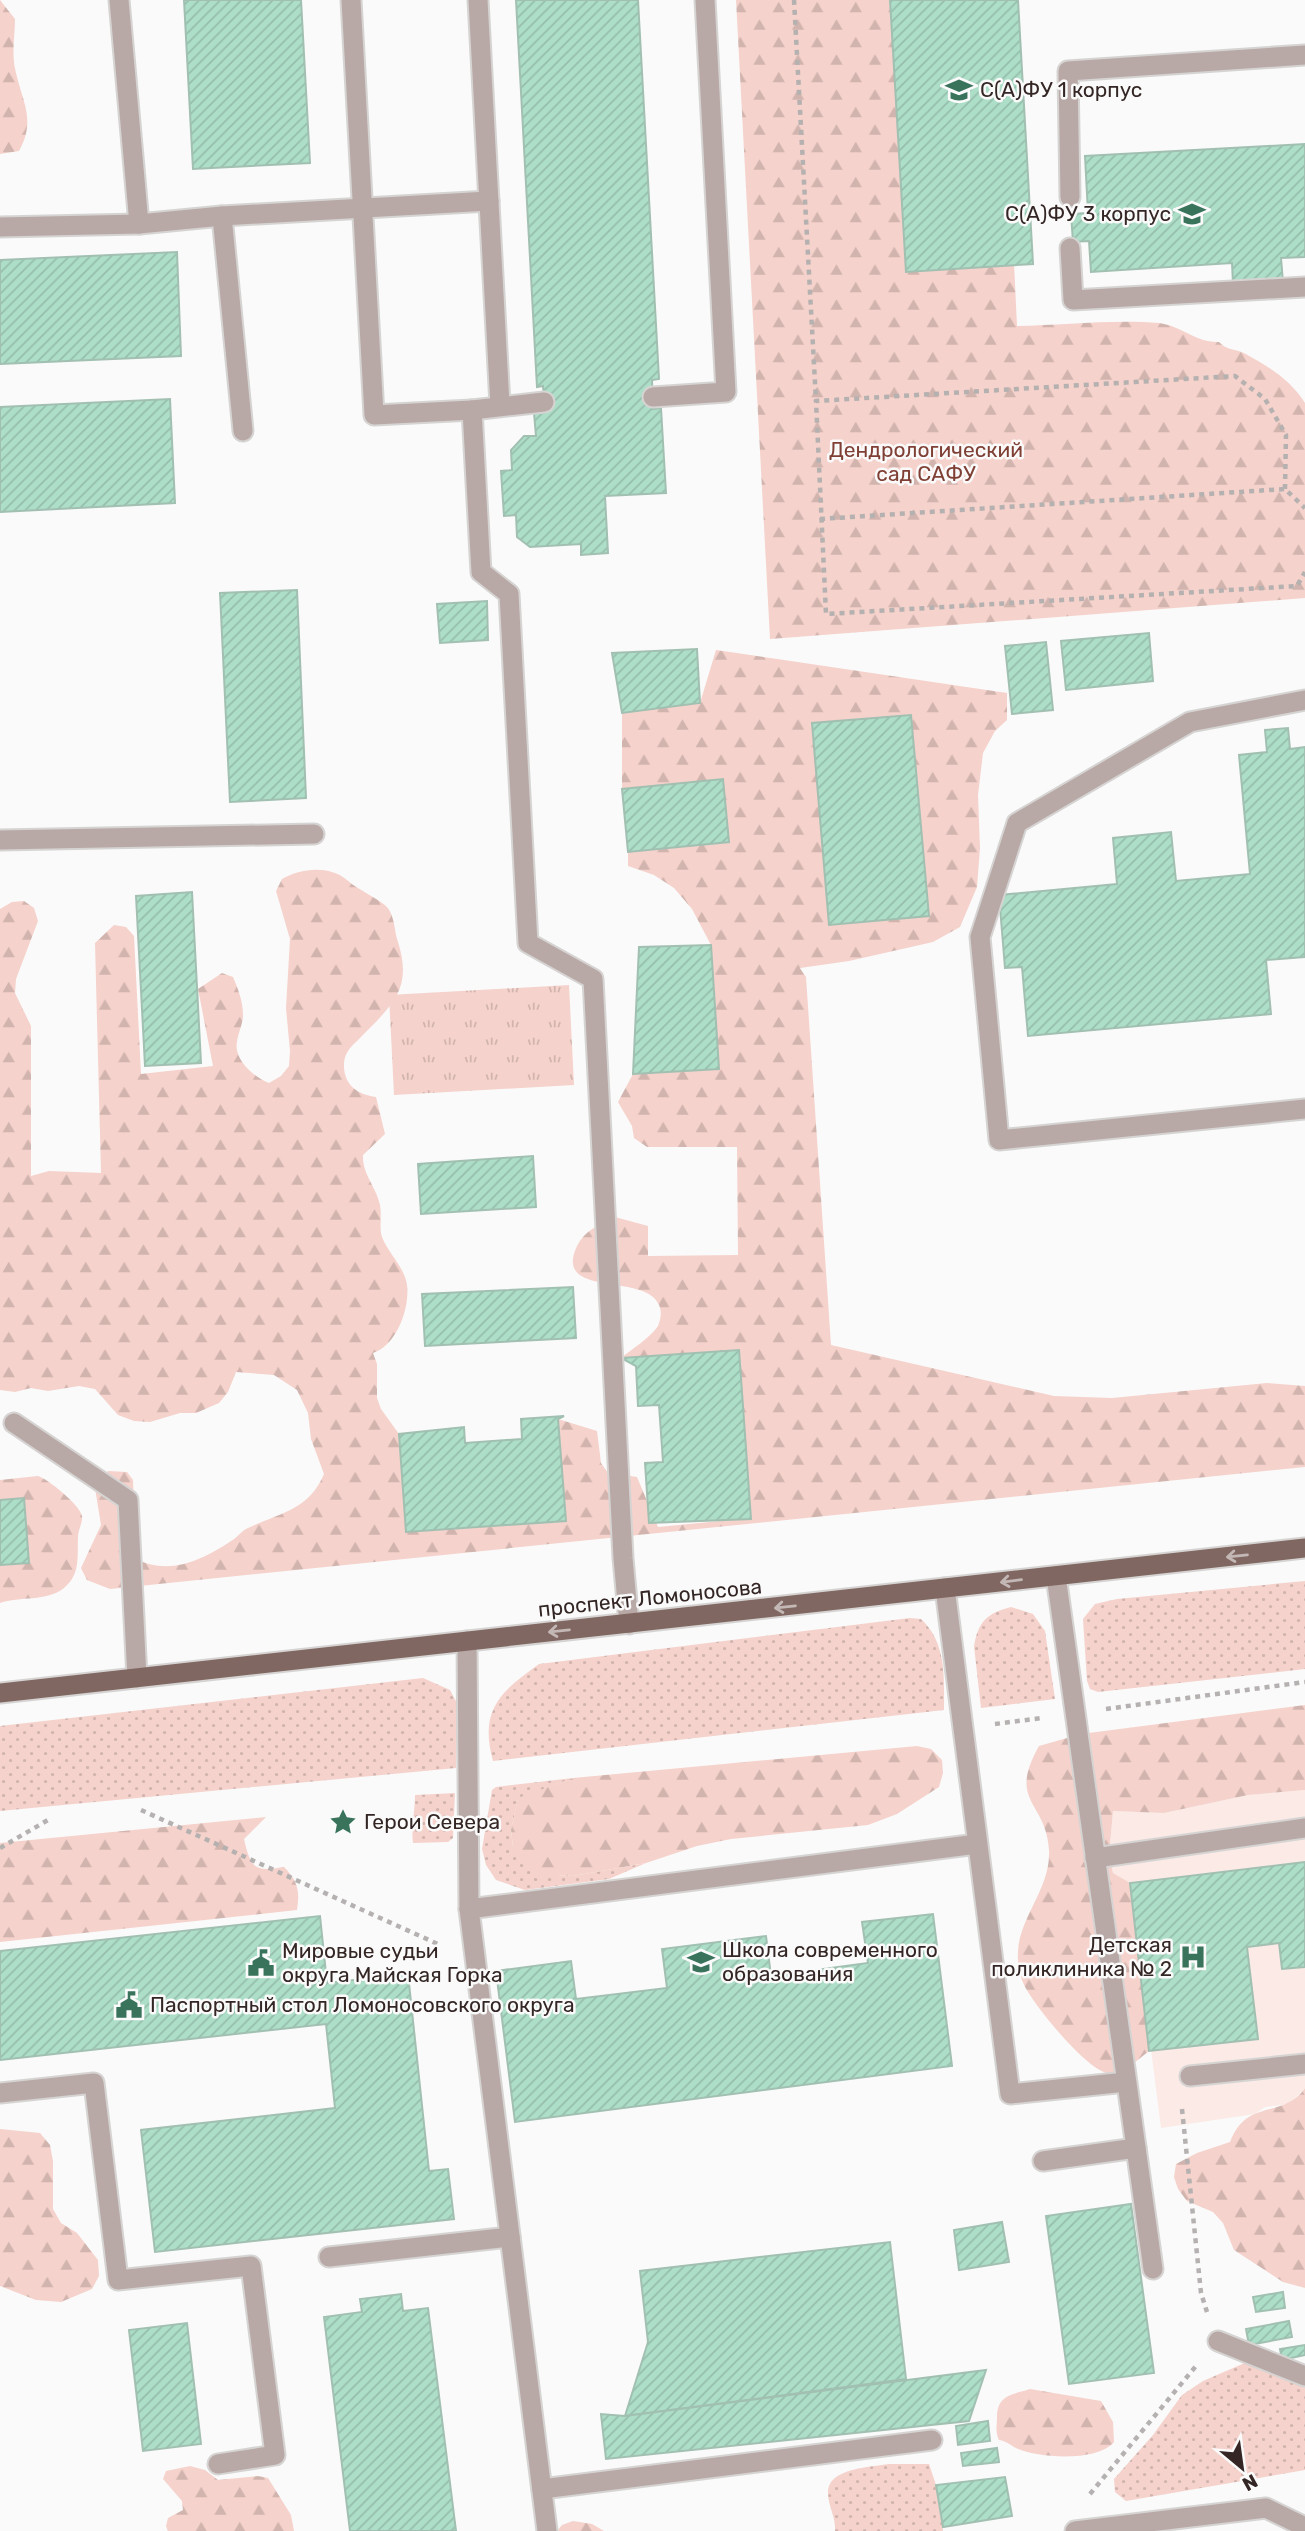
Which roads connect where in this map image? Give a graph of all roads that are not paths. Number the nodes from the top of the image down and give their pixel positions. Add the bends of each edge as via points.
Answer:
1 (119, 0) edge
2 (351, 0) edge
3 (478, 0) edge
4 (705, 0) edge
5 (1305, 55) edge
6 (1070, 197) dead end
7 (489, 201) junction
8 (362, 208) junction
9 (222, 216) junction
10 (139, 224) junction
11 (0, 227) edge
12 (1070, 248) dead end
13 (1305, 287) edge
14 (653, 397) dead end
15 (544, 402) dead end
16 (500, 405) junction
17 (472, 410) junction
18 (243, 431) dead end
19 (1305, 700) edge
20 (314, 834) dead end
21 (0, 840) edge
22 (1305, 1109) edge
23 (14, 1423) dead end
24 (1305, 1548) edge
25 (1056, 1576) junction
26 (945, 1588) junction
27 (629, 1624) junction
28 (467, 1641) junction
29 (136, 1678) junction
30 (0, 1693) edge
31 (1305, 1829) edge
32 (977, 1844) junction
33 (1095, 1858) junction
34 (469, 1909) junction
35 (1305, 2064) edge
36 (1190, 2076) road end
37 (1126, 2082) junction
38 (0, 2093) edge
39 (1136, 2148) junction
40 (1043, 2161) dead end
41 (510, 2237) junction
42 (329, 2257) dead end
43 (1153, 2269) dead end
44 (1218, 2342) road end
45 (1305, 2376) edge
46 (932, 2440) dead end
47 (218, 2464) dead end
48 (542, 2489) junction
49 (1305, 2527) edge
50 (547, 2531) edge
51 (1075, 2531) edge

1 - 10 lane
2 - 8 lane
3 - 7 lane
4 - 14 lane via 726,392
5 - 6 lane via 1068,71
7 - 8 lane
7 - 16 lane
8 - 9 lane
8 - 17 lane via 374,415
9 - 10 lane
9 - 18 lane
10 - 11 lane
12 - 13 lane via 1073,300
15 - 16 lane
16 - 17 lane
17 - 27 lane via 481,572 509,594 528,943 593,979
19 - 22 lane via 1190,722 1017,823 980,937 999,1140
20 - 21 lane
23 - 29 lane via 128,1500
24 -> 25 main road, проспект Ломоносова
25 -> 26 main road, проспект Ломоносова
25 - 33 lane
26 -> 27 main road, проспект Ломоносова
26 - 32 lane
27 -> 28 main road, проспект Ломоносова
28 - 29 main road, проспект Ломоносова
28 - 34 lane
29 - 30 main road, проспект Ломоносова
31 - 33 lane
32 - 34 lane
32 - 37 lane via 1010,2094
33 - 37 lane
34 - 41 lane
35 - 36 lane
37 - 39 lane
38 - 47 lane via 94,2083 118,2280 251,2266 275,2455
39 - 40 lane
39 - 43 lane
41 - 42 lane
41 - 48 lane
44 - 45 lane
46 - 48 lane
48 - 50 lane
49 - 51 lane via 1266,2508

